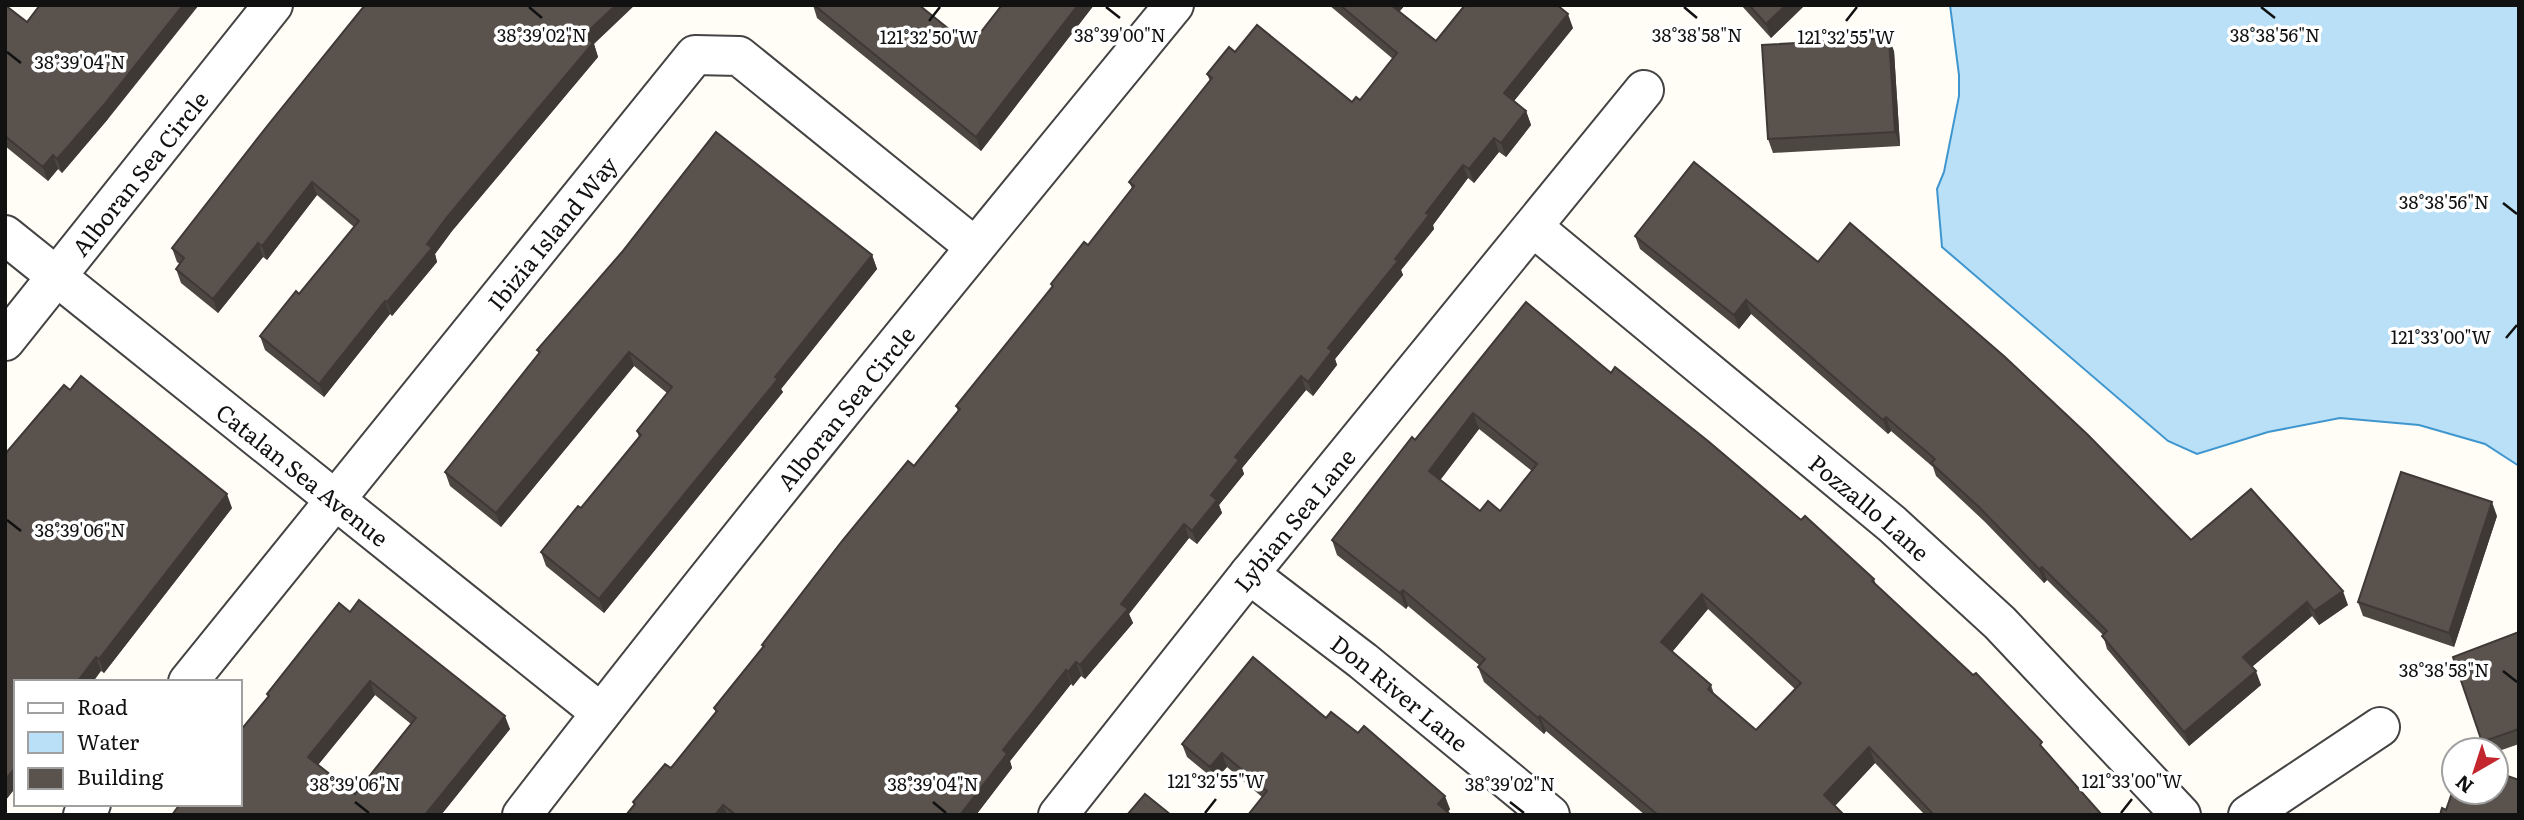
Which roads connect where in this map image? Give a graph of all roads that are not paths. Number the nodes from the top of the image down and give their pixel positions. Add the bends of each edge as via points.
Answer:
1 (273, 5) edge
2 (1174, 5) edge
3 (1644, 90) dead end
4 (1533, 227) junction
5 (5, 235) edge
6 (975, 247) junction
7 (57, 277) junction
8 (5, 341) edge
9 (334, 499) junction
10 (1249, 574) junction
11 (190, 680) edge
12 (601, 713) junction
13 (2380, 727) dead end
14 (522, 815) edge
15 (1058, 815) edge
16 (1550, 815) edge
17 (2181, 815) edge
18 (2248, 815) edge

1 - 7 street, Alboran Sea Circle
2 - 6 street, Alboran Sea Circle
3 - 4 street, Lybian Sea Lane
4 - 10 street, Lybian Sea Lane
4 - 17 street, Pozzallo Lane via 1892,524 2000,623
5 - 7 street, Catalan Sea Avenue
6 - 9 street, Ibizia Island Way via 738,56 695,55
6 - 12 street, Alboran Sea Circle
7 - 8 street, Alboran Sea Circle
7 - 9 street, Catalan Sea Avenue
9 - 11 street, Ibizia Island Way
9 - 12 street, Catalan Sea Avenue
10 - 15 street, Lybian Sea Lane
10 - 16 street, Don River Lane
12 - 14 street, Alboran Sea Circle
13 - 18 street

